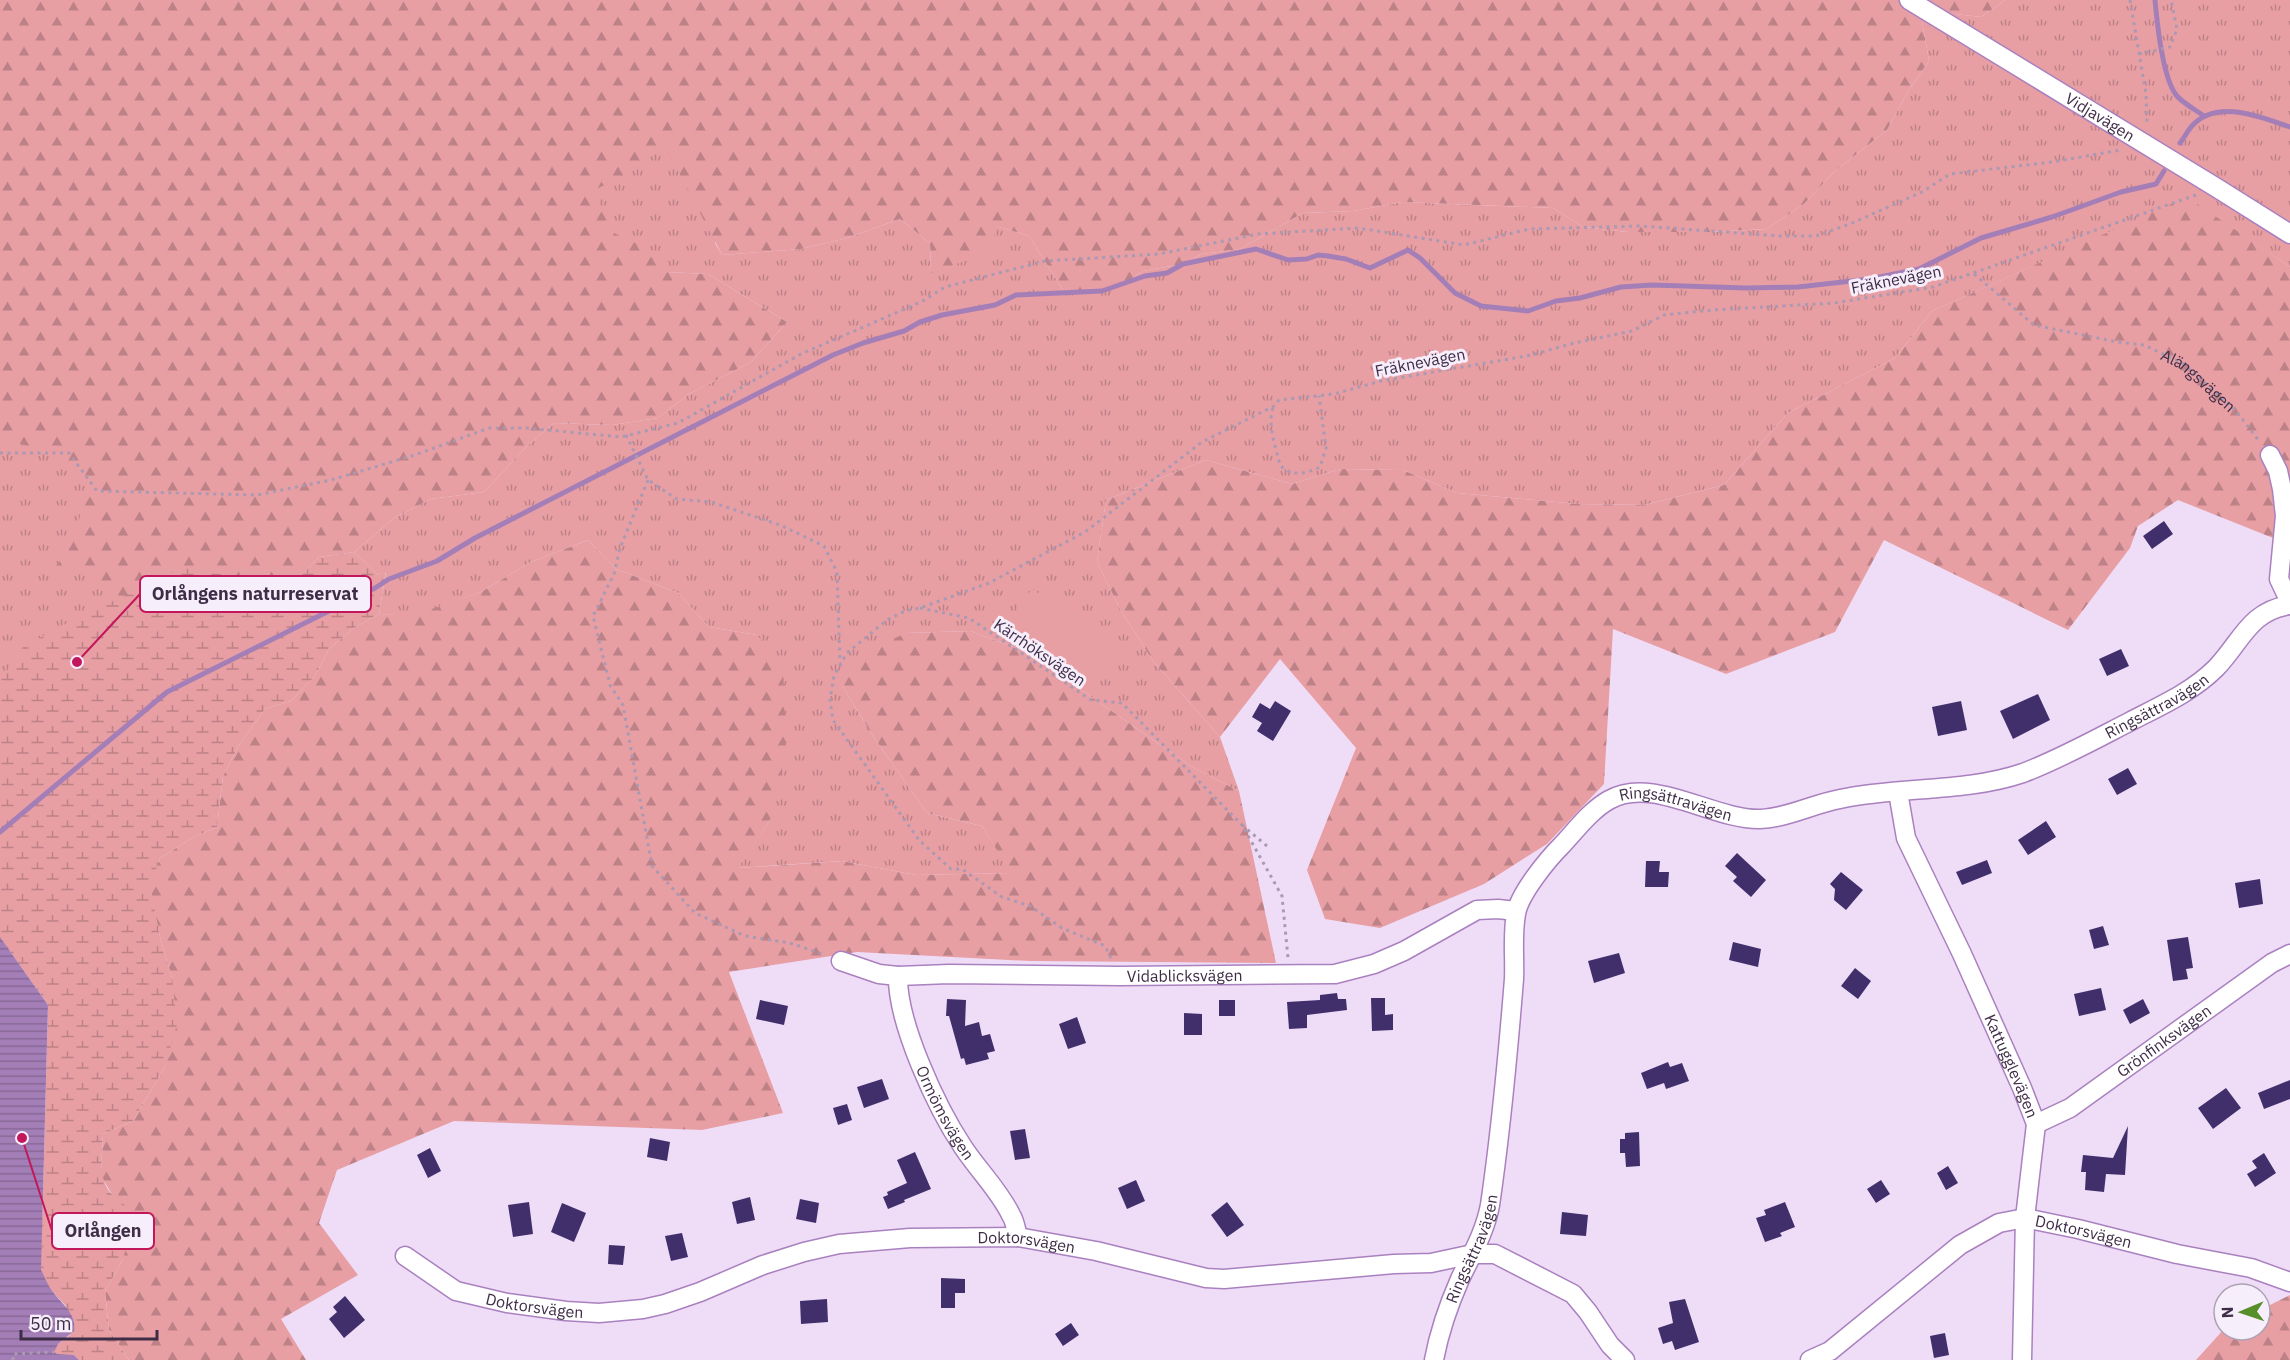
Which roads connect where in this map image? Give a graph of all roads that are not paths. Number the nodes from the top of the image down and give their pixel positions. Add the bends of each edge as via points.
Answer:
1 (1909, 0) edge
2 (2290, 234) edge
3 (2270, 455) road end
4 (2290, 603) edge
5 (1898, 792) junction
6 (1516, 911) junction
7 (2290, 954) edge
8 (841, 961) road end
9 (898, 976) junction
10 (2036, 1124) junction
11 (2025, 1218) junction
12 (1017, 1237) junction
13 (1473, 1254) junction
14 (405, 1256) dead end
15 (2290, 1282) edge
16 (1434, 1360) edge
17 (1625, 1360) edge
18 (1810, 1360) edge
19 (2022, 1360) edge

1 - 2 street, Vidjavägen
3 - 4 street via 2278,471 2285,516 2279,579
4 - 5 street, Ringsättravägen via 2256,618 2229,655 2193,688 2093,741 2020,774
5 - 6 street, Ringsättravägen via 1838,799 1759,819 1734,817 1653,794 1614,797 1557,849 1536,875
5 - 10 street, Kattugglevägen via 1906,838
6 - 9 street, Vidablicksvägen via 1477,910 1404,951 1335,974
6 - 13 street, Ringsättravägen via 1514,978 1495,1173 1487,1222
7 - 10 street, Grönfinksvägen via 2271,963 2070,1108
8 - 9 street, Vidablicksvägen
9 - 12 street, Ormömsvägen via 897,991 907,1028 943,1115 1012,1215
10 - 11 street, Kattugglevägen
11 - 15 street, Doktorsvägen via 2251,1268
11 - 18 street, Doktorsvägen via 1999,1223 1960,1245 1830,1351
11 - 19 street, Kattugglevägen
12 - 13 street, Doktorsvägen via 1215,1278 1431,1263
12 - 14 street, Doktorsvägen via 839,1244 763,1265 665,1304 599,1313 507,1303 456,1292
13 - 16 street, Ringsättravägen via 1445,1319
13 - 17 street, Doktorsvägen via 1495,1254 1573,1294

